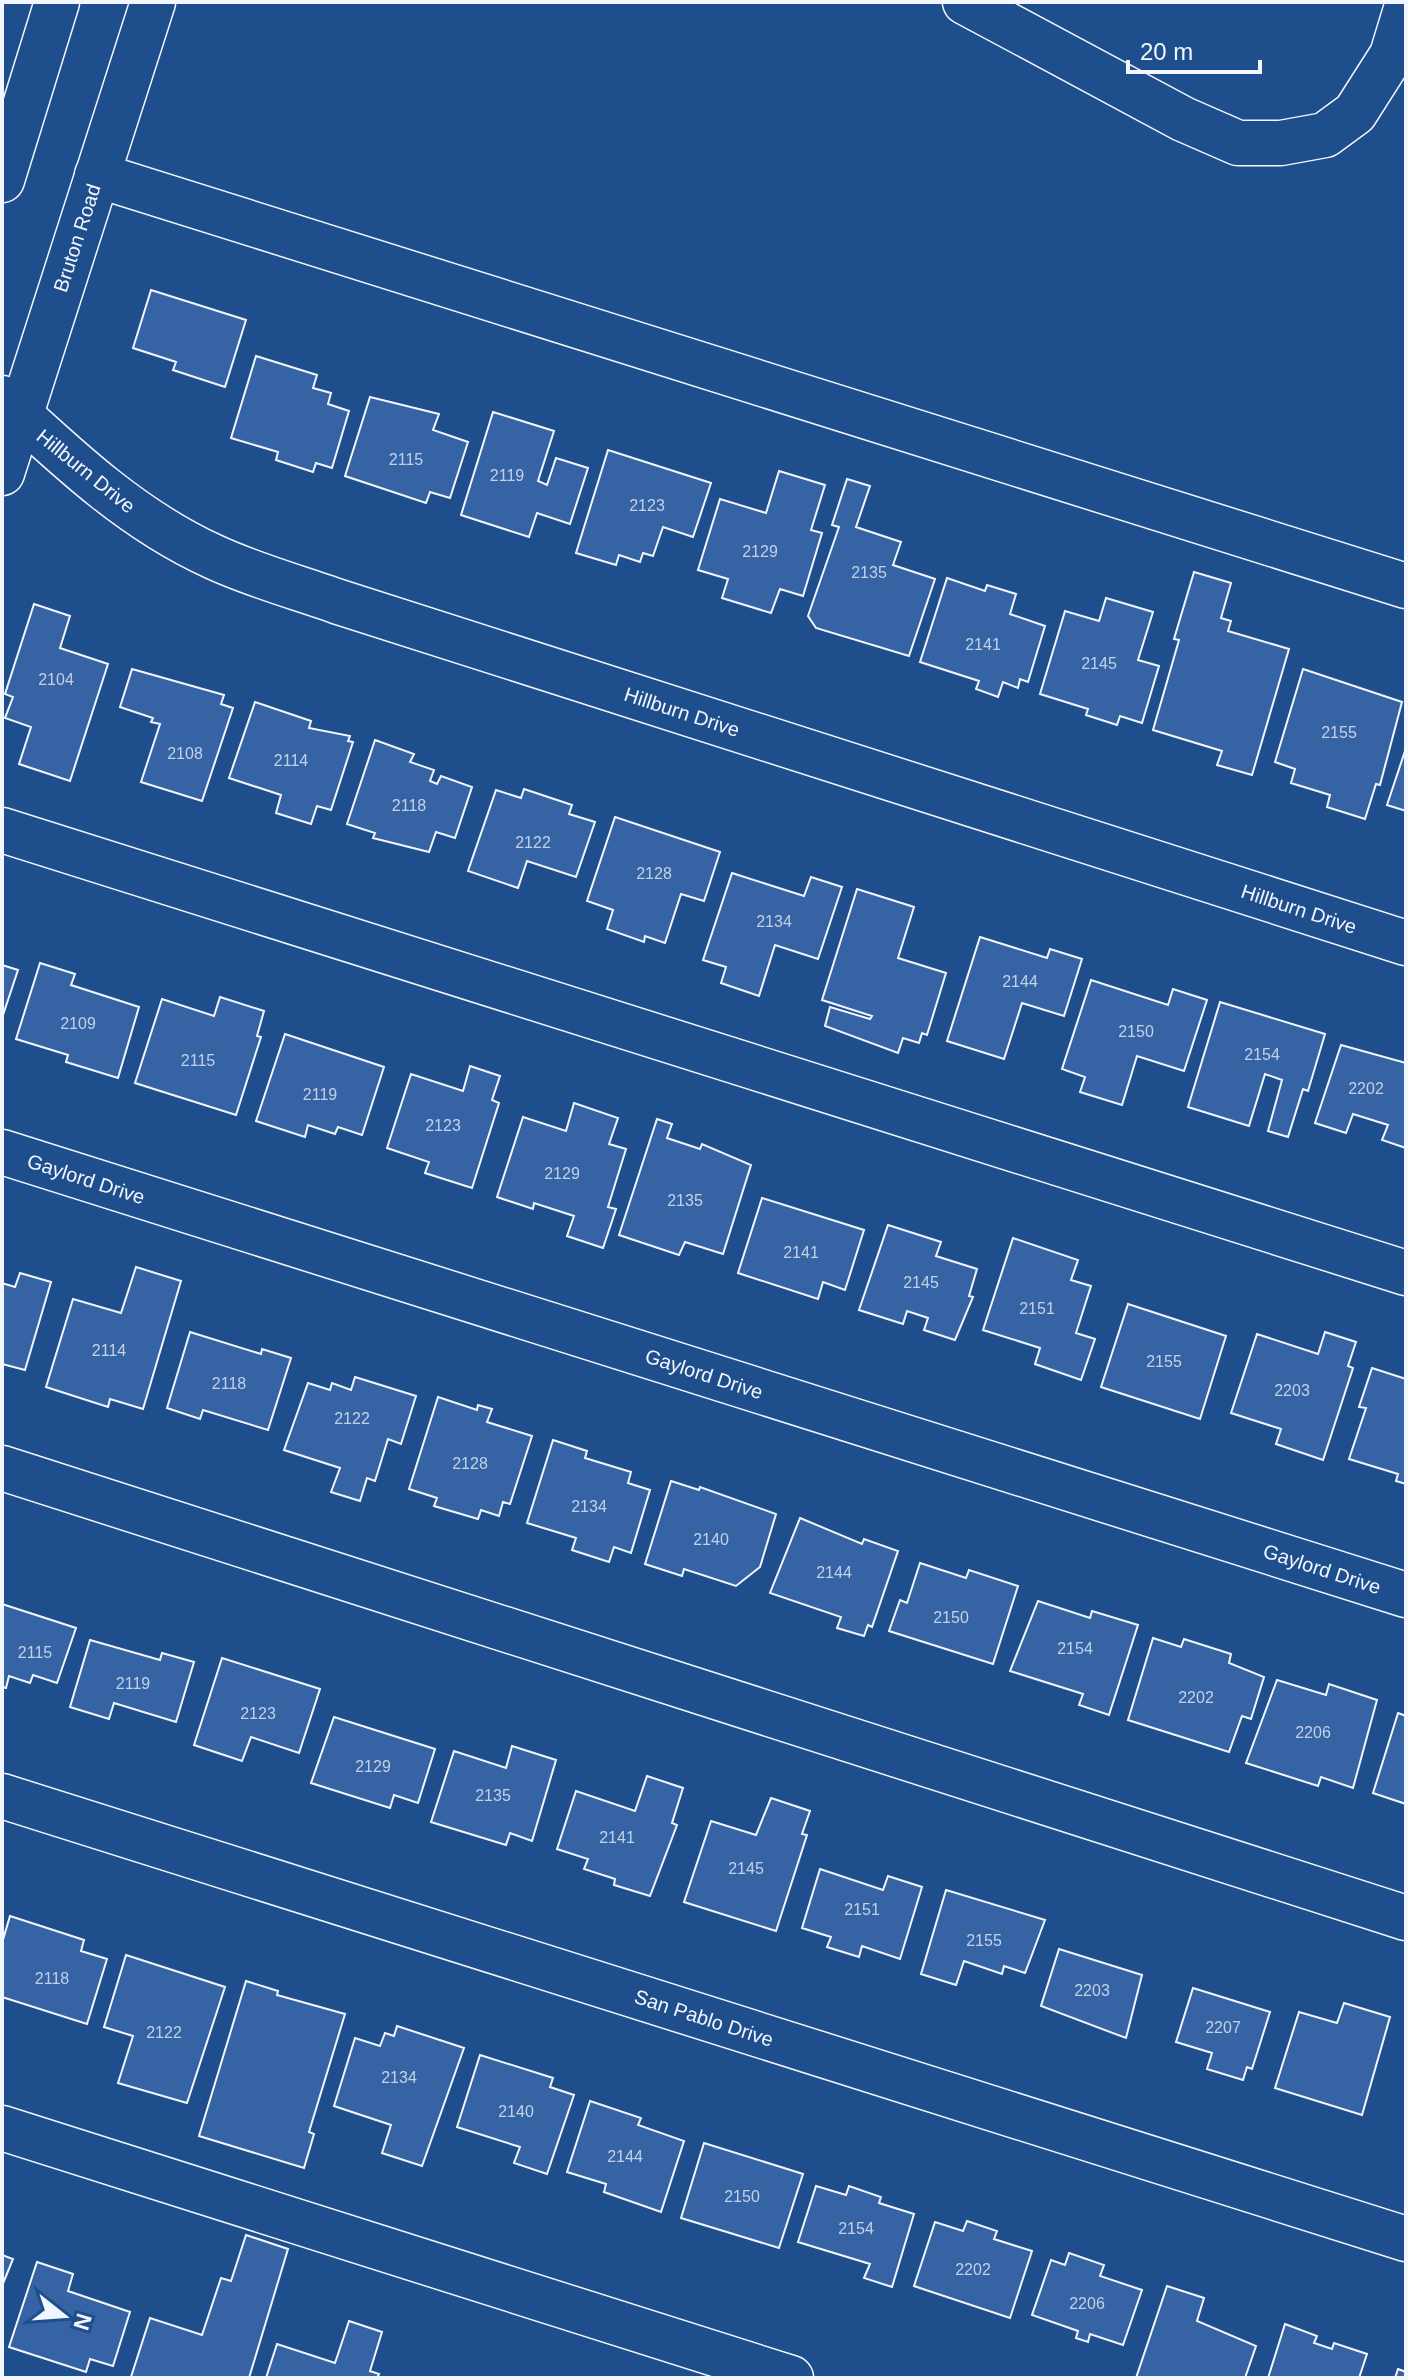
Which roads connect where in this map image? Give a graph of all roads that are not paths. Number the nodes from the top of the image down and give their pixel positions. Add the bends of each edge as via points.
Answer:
1 (57, 2) edge
2 (153, 2) edge
3 (965, 2) edge
4 (1400, 2) edge
5 (1406, 7) edge
6 (3, 173) edge
7 (97, 175) junction
8 (12, 406) edge
9 (2, 473) edge
10 (1406, 586) edge
11 (2, 830) edge
12 (1406, 943) edge
13 (2, 1152) edge
14 (1406, 1273) edge
15 (2, 1468) edge
16 (1406, 1595) edge
17 (2, 1796) edge
18 (1406, 1918) edge
19 (2, 2128) edge
20 (1406, 2239) edge
21 (791, 2378) edge

1 - 6 street
2 - 7 street, Bruton Road
3 - 5 street via 1238,143 1325,135 1355,113 1392,55
4 - 5 street
7 - 8 street, Bruton Road
7 - 10 street
8 - 9 street, Bruton Road
8 - 12 street, Hillburn Drive via 53,448 134,512 212,556 354,607
11 - 14 street
13 - 16 street, Gaylord Drive
15 - 18 street
17 - 20 street, San Pablo Drive
19 - 21 street

